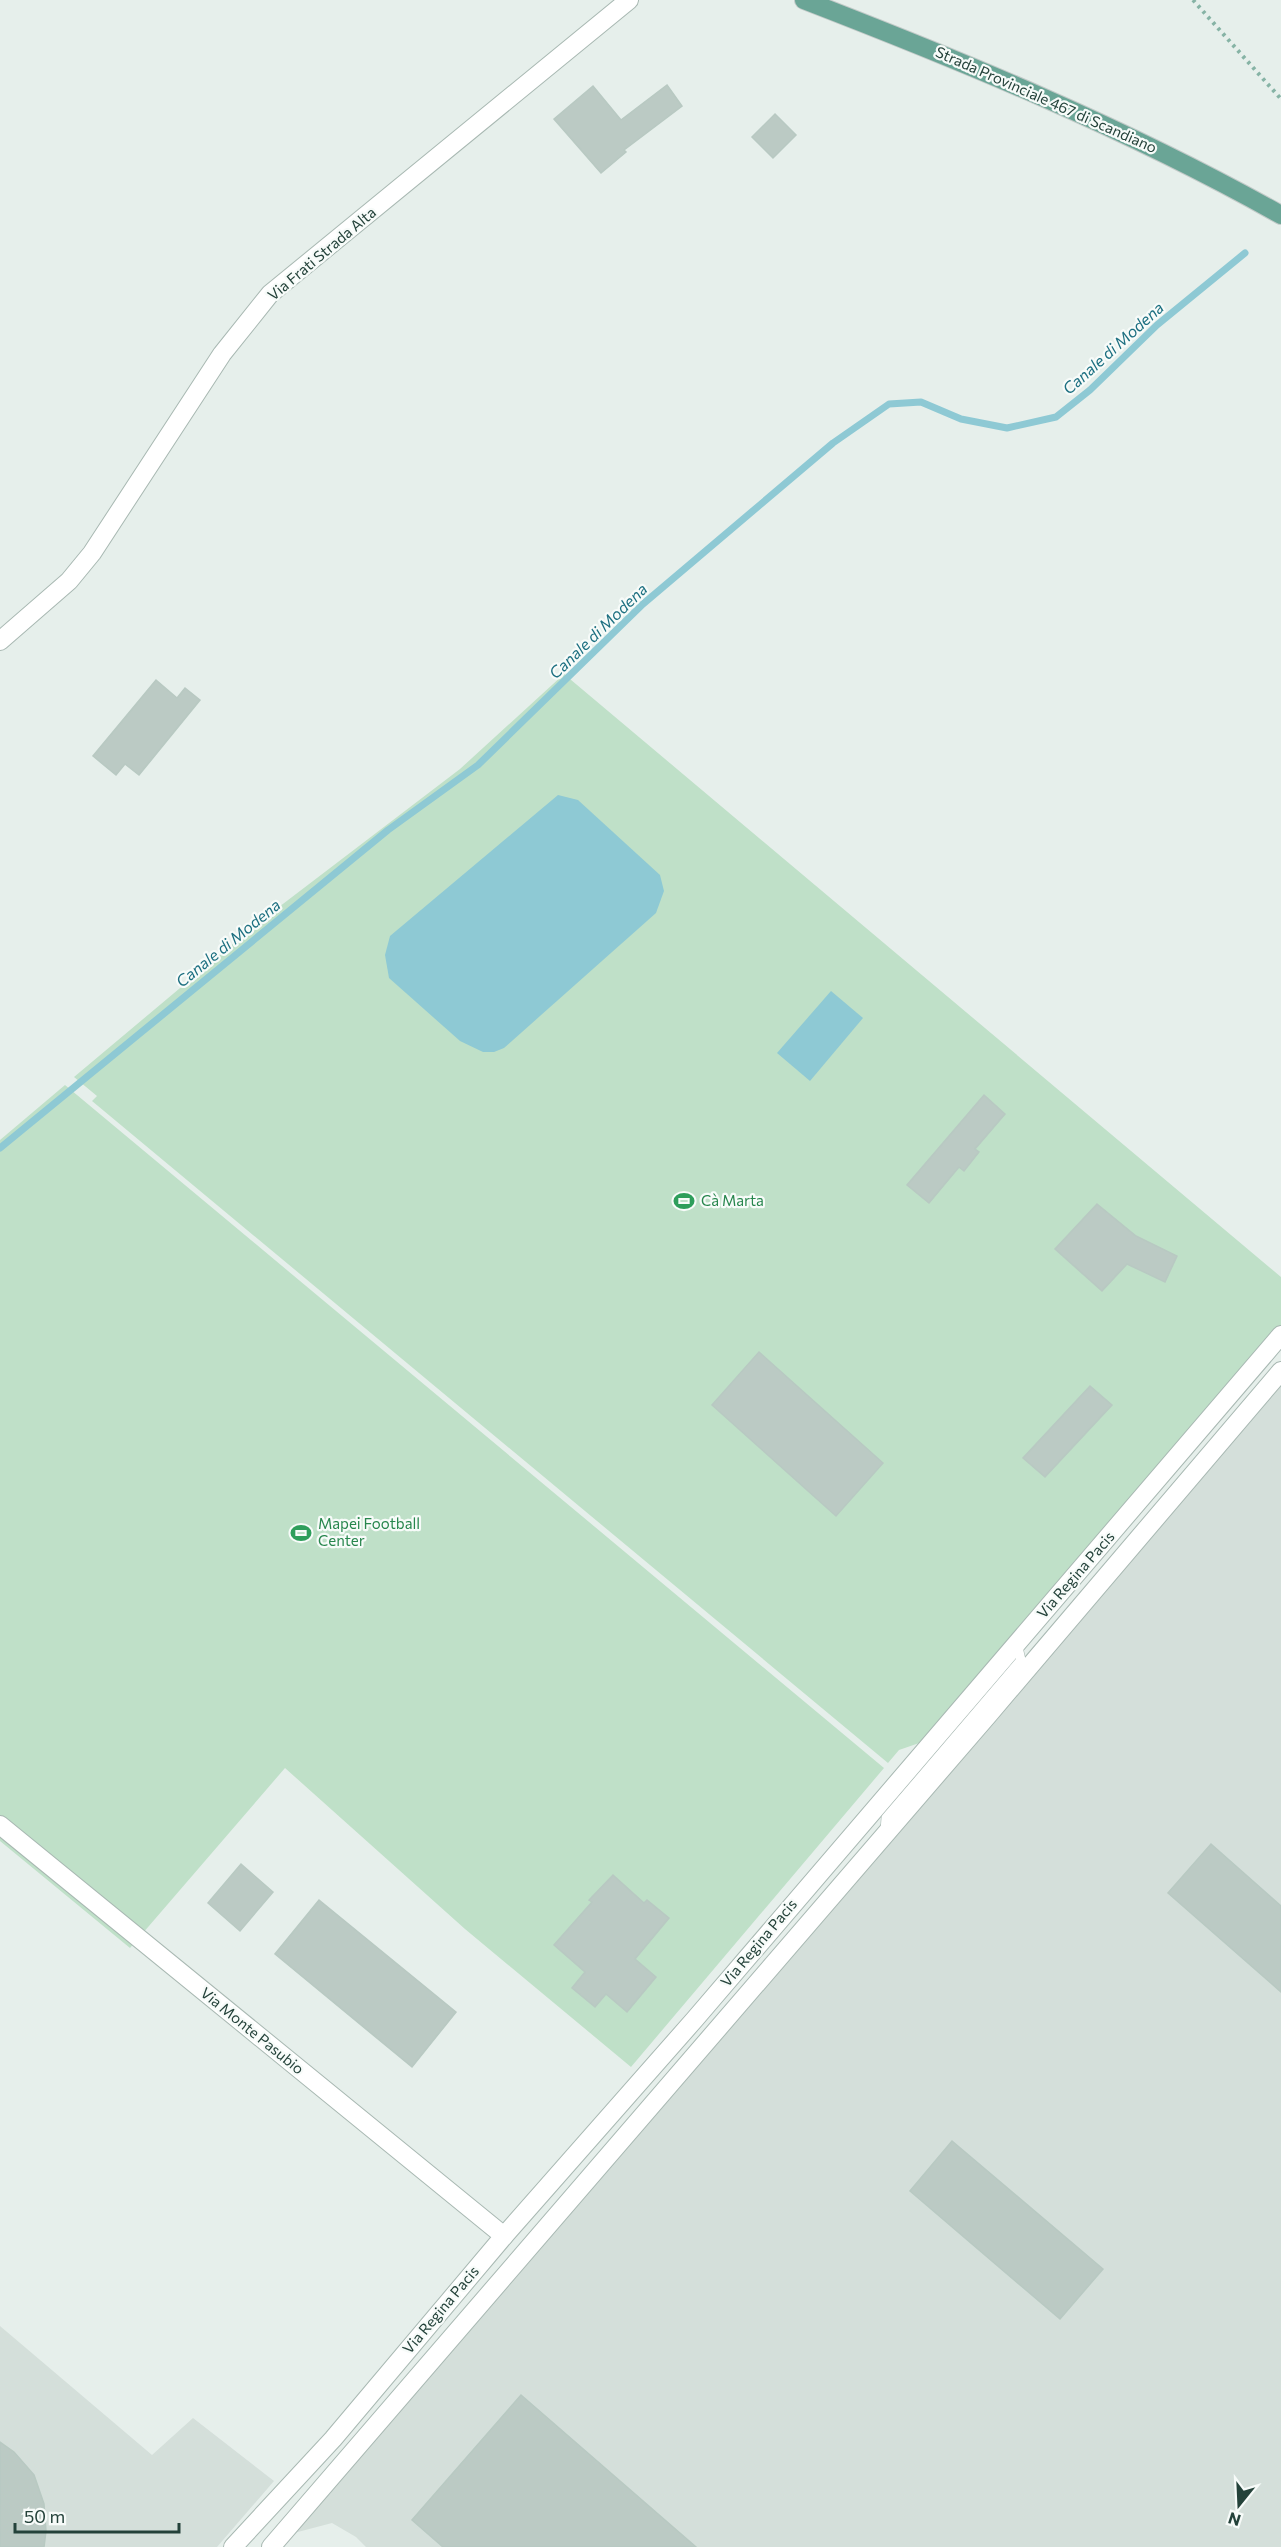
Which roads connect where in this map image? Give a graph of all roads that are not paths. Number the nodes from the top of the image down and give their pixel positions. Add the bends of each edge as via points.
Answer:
1 (629, 0) edge
2 (804, 0) edge
3 (1281, 215) edge
4 (0, 641) edge
5 (1281, 1335) edge
6 (1281, 1371) edge
7 (1017, 1643) junction
8 (0, 1825) edge
9 (885, 1833) junction
10 (504, 2236) junction
11 (233, 2547) edge
12 (271, 2547) edge

1 - 4 street, Via Frati Strada Alta via 270,294 222,354 92,553 69,581
2 - 3 main road, Strada Provinciale 467 di Scandiano via 972,65 1090,117 1208,174
5 - 7 street, Via Regina Pacis
6 - 9 street, Via Regina Pacis
7 - 9 lane via 1021,1660 886,1818
7 - 10 street, Via Regina Pacis
8 - 10 street, Via Monte Pasubio
9 - 12 street, Via Regina Pacis
10 - 11 street, Via Regina Pacis via 333,2439

